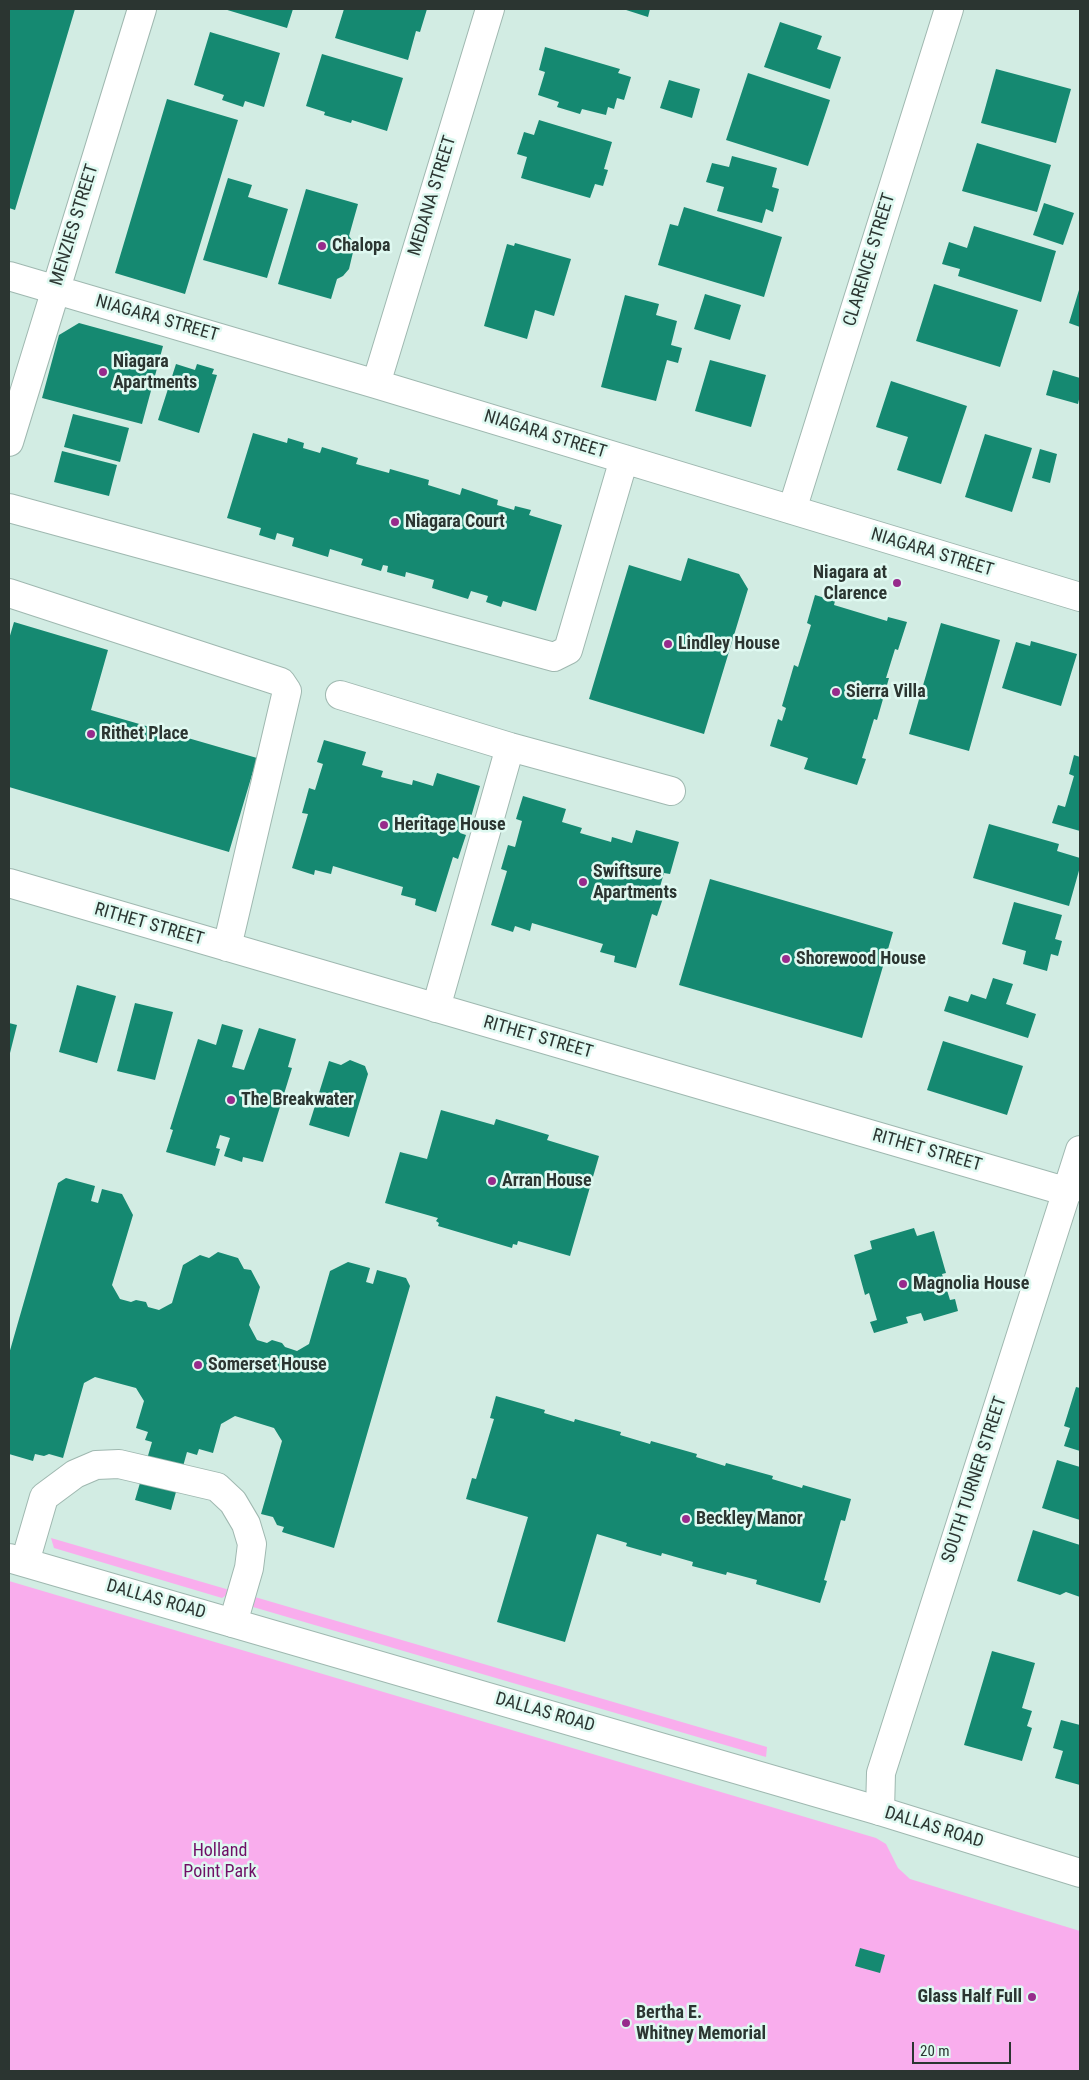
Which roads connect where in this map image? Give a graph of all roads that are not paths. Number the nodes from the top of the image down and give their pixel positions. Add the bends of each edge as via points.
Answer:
1 (142, 9) edge
2 (490, 9) edge
3 (949, 9) edge
4 (9, 276) edge
5 (54, 290) junction
6 (376, 384) junction
7 (9, 442) edge
8 (624, 459) junction
9 (9, 508) edge
10 (792, 510) junction
11 (9, 593) edge
12 (1080, 597) edge
13 (340, 695) dead end
14 (510, 747) junction
15 (671, 791) dead end
16 (9, 883) edge
17 (227, 948) junction
18 (436, 1008) junction
19 (1080, 1150) edge
20 (1068, 1192) junction
21 (17, 1560) edge
22 (233, 1623) junction
23 (880, 1811) junction
24 (1080, 1873) edge

1 - 5 street, MENZIES STREET
2 - 6 street, MEDANA STREET
3 - 10 street, CLARENCE STREET
4 - 5 street, NIAGARA STREET
5 - 6 street, NIAGARA STREET
5 - 7 street, MENZIES STREET
6 - 8 street, NIAGARA STREET
8 - 9 street via 568,650 554,657
8 - 10 street, NIAGARA STREET
10 - 12 street, NIAGARA STREET
11 - 17 street via 282,682 286,686
13 - 14 street
14 - 15 street
14 - 18 street
16 - 17 street, RITHET STREET
17 - 18 street, RITHET STREET
18 - 20 street, RITHET STREET
19 - 20 street, SOUTH TURNER STREET
20 - 23 street, SOUTH TURNER STREET via 881,1773
21 - 22 street, DALLAS ROAD
21 - 22 street via 44,1497 75,1474 96,1465 119,1464 217,1487 233,1502 246,1524 252,1544 249,1568
22 - 23 street, DALLAS ROAD
23 - 24 street, DALLAS ROAD

